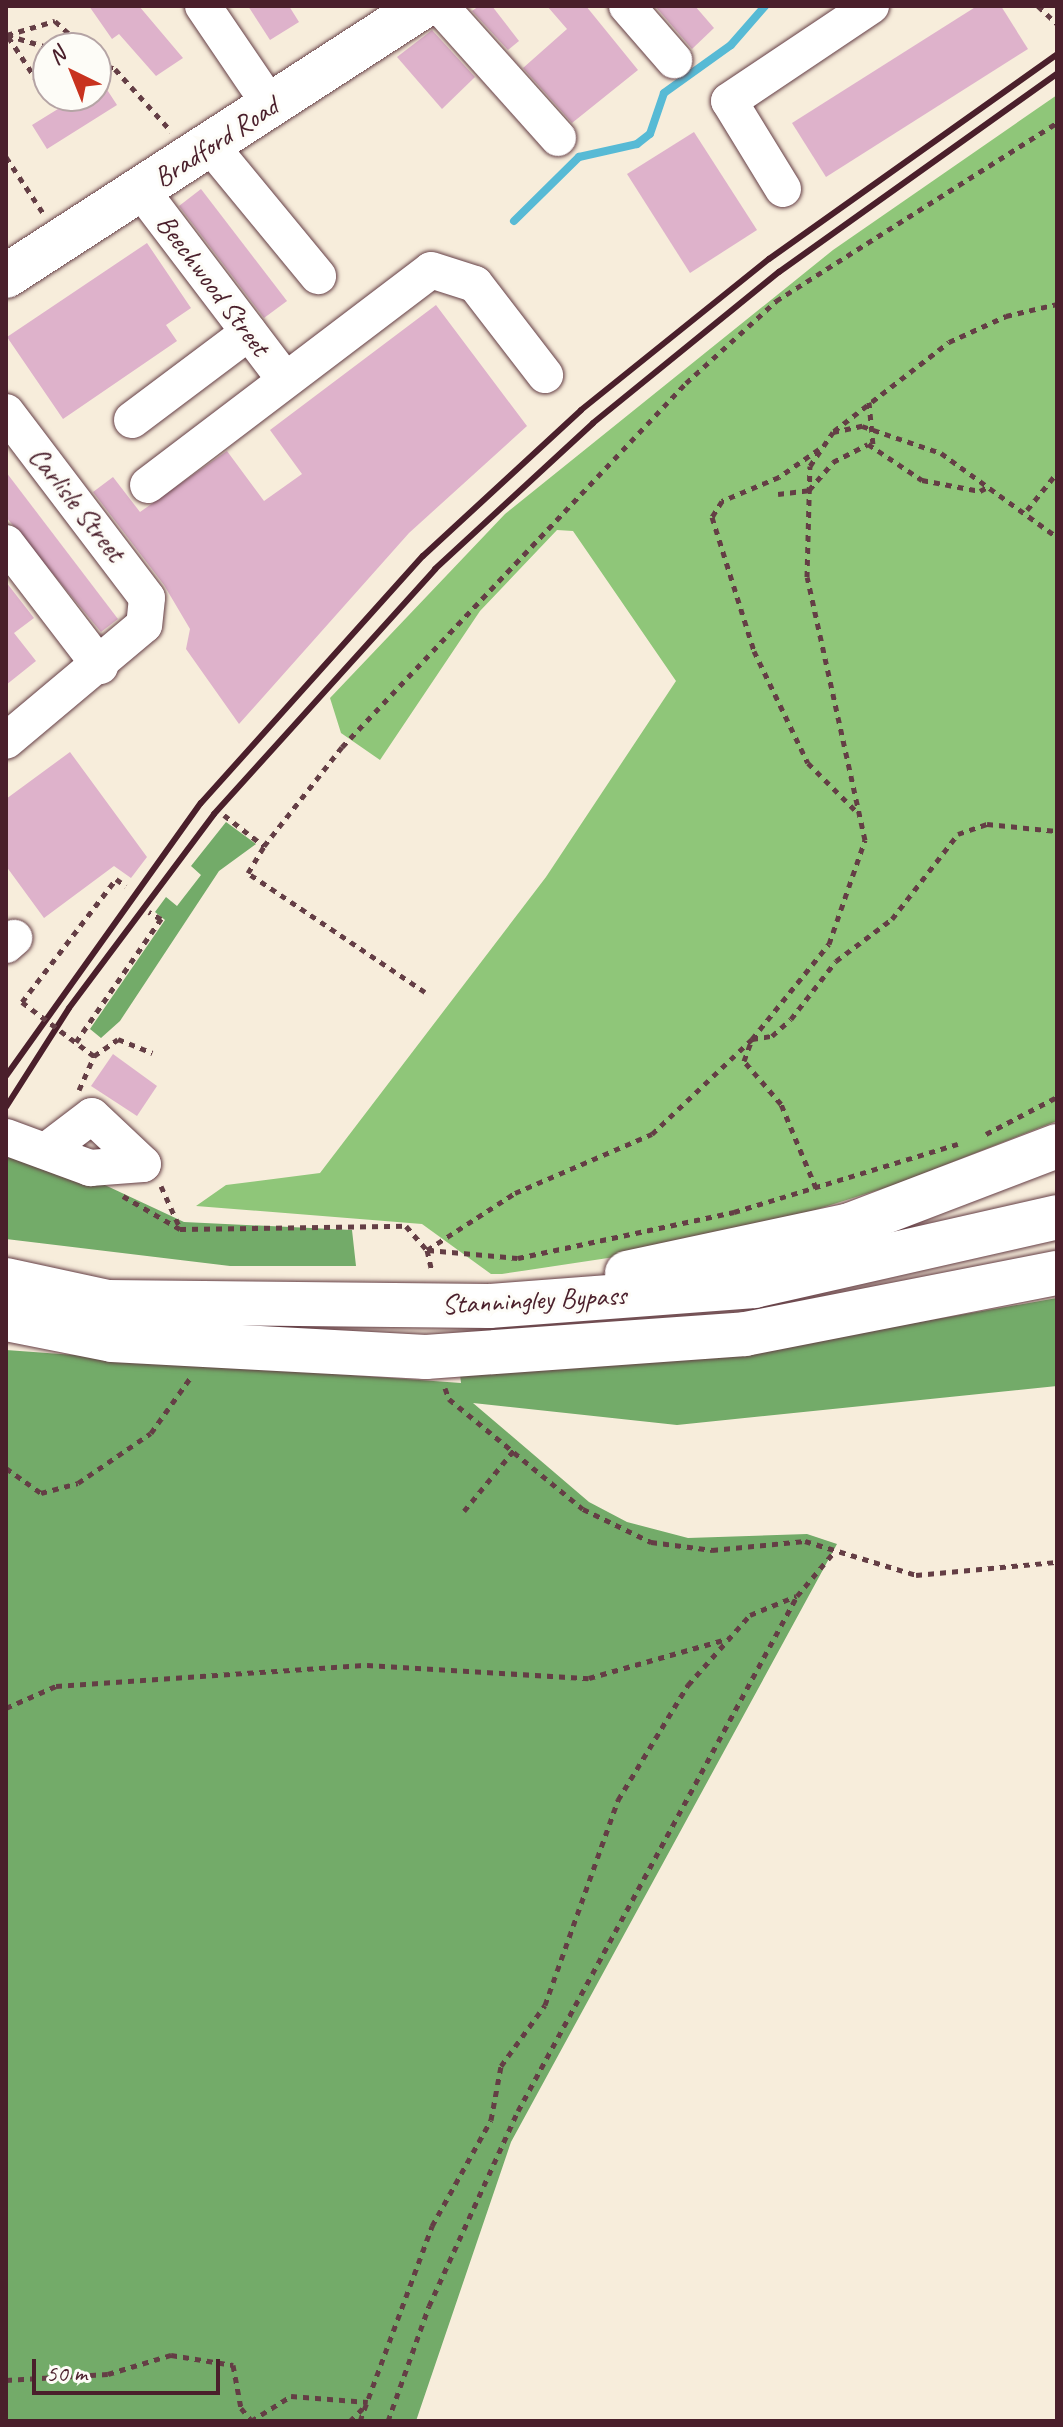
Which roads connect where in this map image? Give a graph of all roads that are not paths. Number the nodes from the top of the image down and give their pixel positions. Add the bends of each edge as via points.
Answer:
1 (203, 6) edge
2 (424, 6) edge
3 (440, 6) edge
4 (627, 6) edge
5 (871, 6) edge
6 (674, 60) dead end
7 (271, 106) junction
8 (558, 138) dead end
9 (202, 150) junction
10 (783, 189) dead end
11 (141, 190) junction
12 (6, 276) edge
13 (318, 276) dead end
14 (249, 332) junction
15 (545, 375) dead end
16 (285, 380) junction
17 (6, 412) edge
18 (132, 420) dead end
19 (148, 485) dead end
20 (6, 543) edge
21 (100, 666) junction
22 (6, 741) edge
23 (6, 1137) edge
24 (1057, 1146) edge
25 (47, 1150) junction
26 (1057, 1217) edge
27 (1057, 1273) edge
28 (6, 1280) edge
29 (322, 1305) junction
30 (6, 1319) edge

1 - 7 street
2 - 7 main road, Bradford Road
3 - 8 street
4 - 6 street
5 - 10 street via 729,101
7 - 9 main road, Bradford Road
9 - 11 main road, Bradford Road
9 - 13 street
11 - 12 main road, Bradford Road
11 - 14 street, Beechwood Street
14 - 16 street, Beechwood Street
14 - 18 street
15 - 16 street via 475,284 431,270
16 - 19 street
17 - 21 street, Carlisle Street via 147,598 144,625
20 - 21 street
21 - 22 street
23 - 25 street
24 - 29 main road via 820,1232 592,1280
25 - 25 street via 90,1168 149,1167 92,1116
26 - 29 main road, Stanningley Bypass via 754,1286 489,1306
27 - 30 main road, Stanningley Bypass via 745,1334 426,1357 112,1340
28 - 29 main road, Stanningley Bypass via 108,1302

